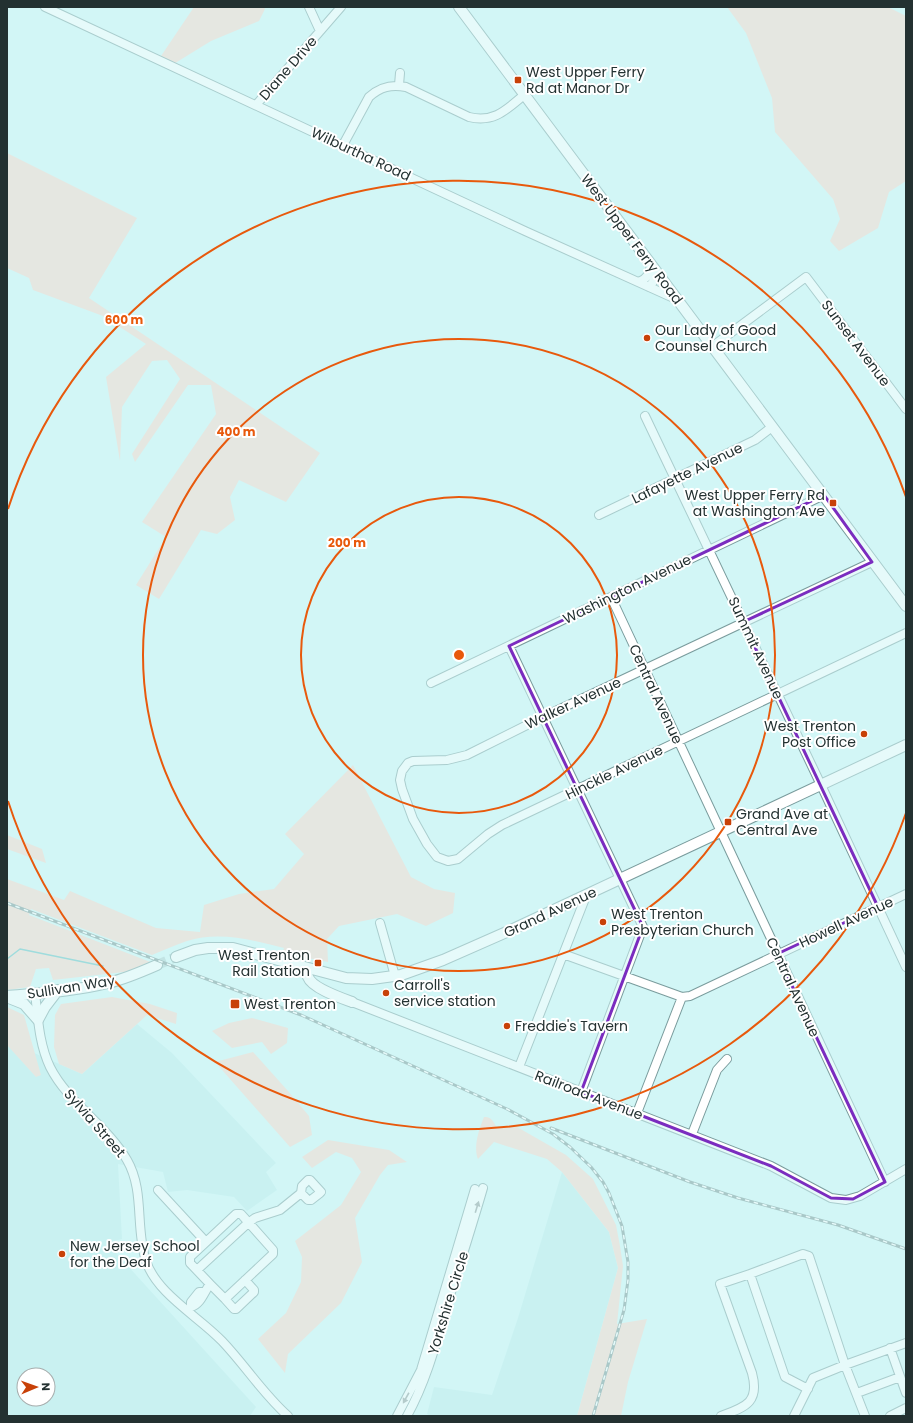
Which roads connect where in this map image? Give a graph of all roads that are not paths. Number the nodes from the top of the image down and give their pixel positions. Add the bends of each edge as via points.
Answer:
1 (46, 7) edge
2 (309, 7) edge
3 (341, 7) edge
4 (459, 7) edge
5 (320, 31) junction
6 (400, 73) dead end
7 (399, 85) junction
8 (524, 95) junction
9 (256, 105) junction
10 (343, 145) junction
11 (650, 264) junction
12 (657, 272) junction
13 (639, 282) junction
14 (649, 287) junction
15 (678, 300) junction
16 (713, 346) junction
17 (906, 409) edge
18 (646, 416) dead end
19 (772, 427) junction
20 (675, 478) junction
21 (824, 495) junction
22 (599, 515) dead end
23 (709, 550) junction
24 (872, 562) junction
25 (611, 597) junction
26 (905, 601) edge
27 (743, 622) junction
28 (906, 633) edge
29 (509, 646) junction
30 (644, 669) junction
31 (431, 684) dead end
32 (777, 694) junction
33 (543, 717) junction
34 (678, 742) junction
35 (906, 745) edge
36 (821, 785) junction
37 (578, 790) junction
38 (721, 832) junction
39 (422, 836) joint
40 (620, 880) junction
41 (906, 894) edge
42 (586, 896) junction
43 (878, 907) junction
44 (380, 923) dead end
45 (563, 954) junction
46 (777, 954) junction
47 (176, 957) tunnel mouth
48 (157, 965) tunnel mouth
49 (906, 967) edge
50 (308, 968) junction
51 (395, 976) junction
52 (624, 976) junction
53 (58, 990) junction
54 (35, 993) junction
55 (7, 997) edge
56 (682, 997) junction
57 (352, 1002) joint
58 (38, 1020) junction
59 (727, 1059) dead end
60 (519, 1067) junction
61 (581, 1092) junction
62 (637, 1113) junction
63 (692, 1134) junction
64 (906, 1169) edge
65 (885, 1182) junction
66 (158, 1190) dead end
67 (301, 1193) dead end
68 (248, 1223) junction
69 (206, 1242) junction
70 (197, 1270) junction
71 (750, 1274) junction
72 (245, 1280) junction
73 (210, 1284) junction
74 (225, 1299) junction
75 (190, 1309) junction
76 (906, 1343) edge
77 (890, 1348) junction
78 (845, 1364) junction
79 (900, 1377) junction
80 (808, 1389) junction
81 (856, 1393) junction
82 (906, 1393) edge
83 (906, 1408) edge
84 (288, 1416) edge
85 (397, 1416) edge
86 (407, 1416) edge
87 (720, 1416) edge
88 (794, 1416) edge
89 (865, 1416) edge
90 (890, 1416) edge

1 - 9 street, Wilburtha Road
2 - 5 street, Diane Drive
3 - 5 street, Diane Drive
4 - 8 main road, West Upper Ferry Road
5 - 9 street, Diane Drive
6 - 7 street
7 - 8 street via 469,117 483,119 497,116
7 - 10 street via 381,88 369,97
8 - 11 main road, West Upper Ferry Road
9 - 10 street, Wilburtha Road
10 - 13 street, Wilburtha Road
11 - 12 main road, West Upper Ferry Road
11 - 13 street via 648,276
12 - 14 street
12 - 15 main road, West Upper Ferry Road
13 - 14 street, Wilburtha Road
14 - 15 street, Wilburtha Road
15 - 16 main road, West Upper Ferry Road
16 - 17 street, Sunset Avenue via 806,277
16 - 19 main road, West Upper Ferry Road
18 - 20 street, Summit Avenue
19 - 20 street, Lafayette Avenue via 755,440
19 - 21 main road, West Upper Ferry Road
20 - 22 street, Lafayette Avenue
20 - 23 street, Summit Avenue
21 - 23 street, Washington Avenue
21 - 24 main road, West Upper Ferry Road
23 - 25 street, Washington Avenue
23 - 27 street, Summit Avenue
24 - 26 main road, West Upper Ferry Road
24 - 27 street, Walker Avenue
25 - 29 street, Washington Avenue
25 - 30 street, Central Avenue
27 - 30 street, Walker Avenue
27 - 32 street, Summit Avenue
28 - 32 street, Hinckle Avenue
29 - 31 street, Washington Avenue
29 - 33 street
30 - 33 street, Walker Avenue
30 - 34 street, Central Avenue
32 - 34 street, Hinckle Avenue
32 - 36 street, Summit Avenue
33 - 37 street
33 - 39 street, Walker Avenue via 462,756 447,760 417,760 404,766 400,776 402,789
34 - 37 street, Hinckle Avenue
34 - 38 street, Central Avenue
35 - 36 main road, Grand Avenue
36 - 38 main road, Grand Avenue
36 - 43 street, Summit Avenue
37 - 39 street, Hinckle Avenue via 498,828 453,860 442,860 437,857
37 - 40 street
38 - 40 main road, Grand Avenue
38 - 46 street, Central Avenue
40 - 42 main road, Grand Avenue
40 - 52 street via 643,927
41 - 43 street, Howell Avenue
42 - 45 street
42 - 51 main road, Grand Avenue via 466,951
43 - 46 street, Howell Avenue
43 - 49 street, Summit Avenue
44 - 51 street
45 - 52 street
45 - 60 street
46 - 56 street, Howell Avenue via 690,996
46 - 65 street, Central Avenue
47 - 50 main road, Grand Avenue via 208,948 233,948
48 - 53 main road, Sullivan Way via 107,984
50 - 51 main road, Grand Avenue via 359,979
50 - 57 main road via 307,975 310,981
52 - 56 street
52 - 61 street
53 - 54 main road, Sullivan Way
53 - 58 main road
54 - 55 main road, Sullivan Way
54 - 58 street, Sylvia Street
55 - 58 main road via 24,1004
56 - 62 street
57 - 60 street, Railroad Avenue
58 - 75 street, Sylvia Street via 42,1046 57,1078 118,1146 130,1166 138,1193 143,1251 148,1268 164,1290
59 - 63 street via 717,1070
60 - 61 street, Railroad Avenue
61 - 62 street, Railroad Avenue
62 - 63 street, Railroad Avenue
63 - 65 street, Railroad Avenue via 771,1166 824,1194 839,1199 853,1199
64 - 65 street, Railroad Avenue
66 - 69 street
67 - 68 street via 280,1210
68 - 69 street via 240,1214 236,1214
68 - 70 street
68 - 72 street via 274,1252
69 - 70 street via 190,1257 190,1263
70 - 73 street
71 - 78 street via 803,1254 809,1256
71 - 80 street via 785,1377
71 - 87 street via 720,1284 755,1385 746,1406
72 - 74 street
72 - 74 street via 254,1292 236,1309
73 - 74 street
73 - 75 street via 204,1292 199,1292 191,1302
75 - 84 street, Sylvia Street via 221,1339
76 - 77 street
77 - 78 street
77 - 79 street
78 - 80 street via 813,1378
78 - 81 street
79 - 81 street
79 - 82 street
80 - 88 street
81 - 89 street
83 - 90 street
86 -> 85 street, Yorkshire Circle via 434,1350 479,1188 421,1370

